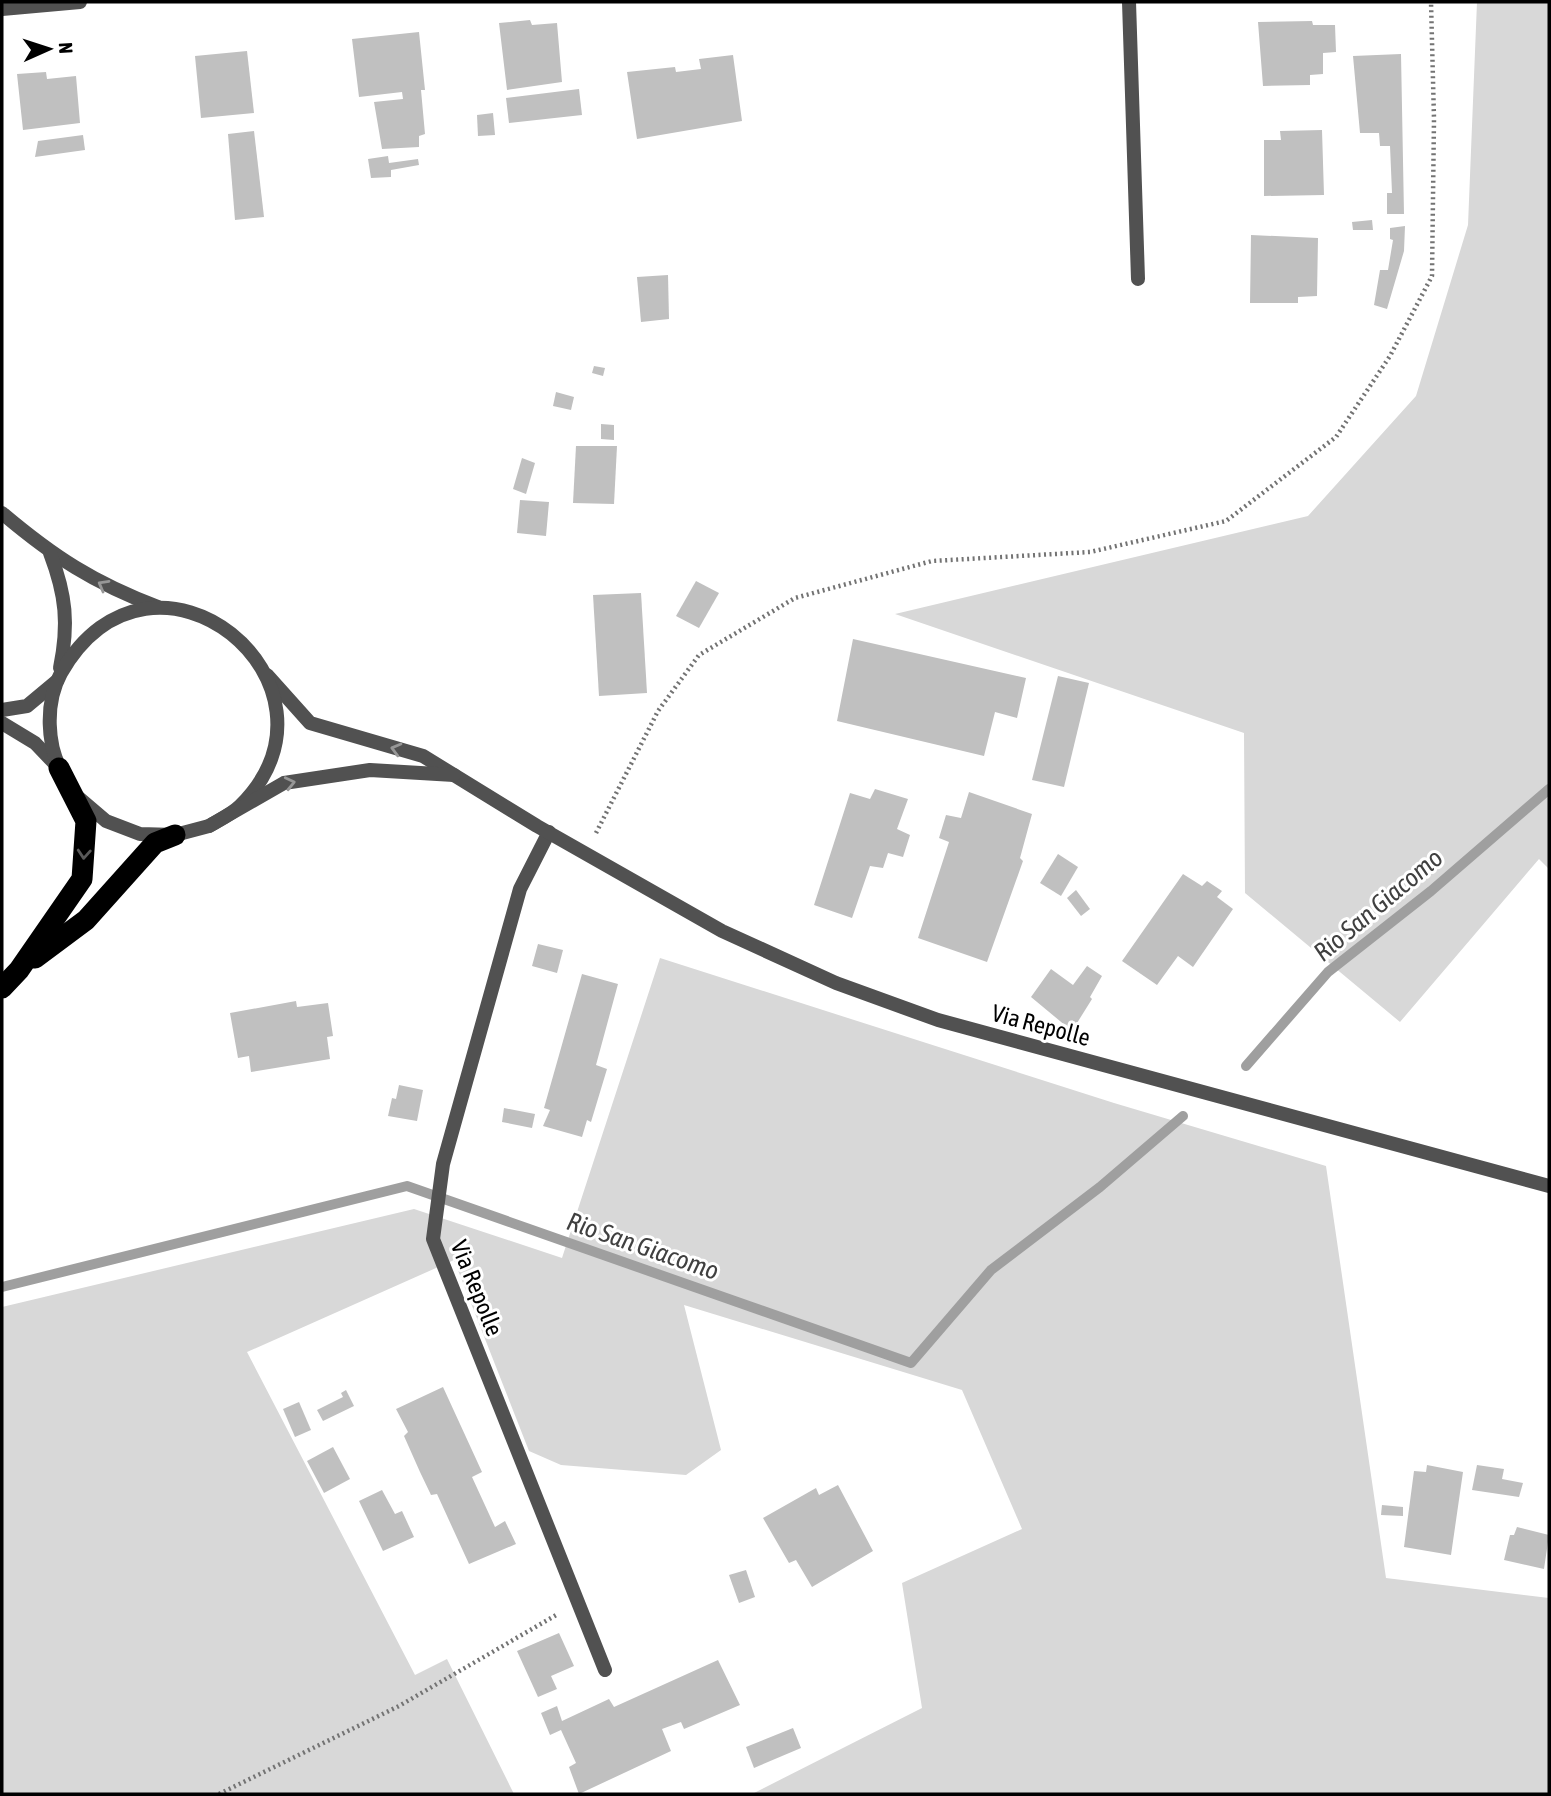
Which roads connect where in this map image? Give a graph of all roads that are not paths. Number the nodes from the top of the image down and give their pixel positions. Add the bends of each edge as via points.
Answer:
1 (80, 2) edge
2 (1129, 2) edge
3 (2, 9) edge
4 (1138, 279) dead end
5 (2, 513) edge
6 (50, 553) junction
7 (161, 608) junction
8 (267, 676) junction
9 (57, 681) junction
10 (2, 710) edge
11 (2, 723) edge
12 (59, 768) junction
13 (458, 776) junction
14 (209, 826) junction
15 (548, 832) junction
16 (176, 835) junction
17 (7, 975) edge
18 (2, 988) edge
19 (1549, 1186) edge
20 (605, 1670) dead end

1 - 3 street
2 - 4 street
5 - 6 street, Via Repolle
7 -> 6 street, Via Repolle via 110,589
6 - 9 street, Via Repolle via 63,589 66,626
7 - 8 street, Via Repolle via 194,612 224,625 249,647
7 - 9 street, Via Repolle via 128,614 97,628 74,652
13 -> 8 street, Via Repolle via 422,756 310,723
8 - 14 street, Via Repolle via 276,710 274,746 262,779 239,807
9 - 10 street via 27,706
9 - 12 street, Via Repolle via 50,710
11 - 12 street via 35,743
12 - 16 street, Via Repolle via 79,798 107,821 140,834
12 -> 17 highway via 86,821 82,878
14 -> 13 street, Via Repolle via 284,783 370,770
13 - 15 street, Via Repolle
14 - 16 street, Via Repolle
15 - 19 street, Via Repolle via 722,931 836,983 938,1020
15 - 20 street, Via Repolle via 520,889 443,1164 433,1239
16 - 17 highway via 155,844 86,920
17 - 18 highway

